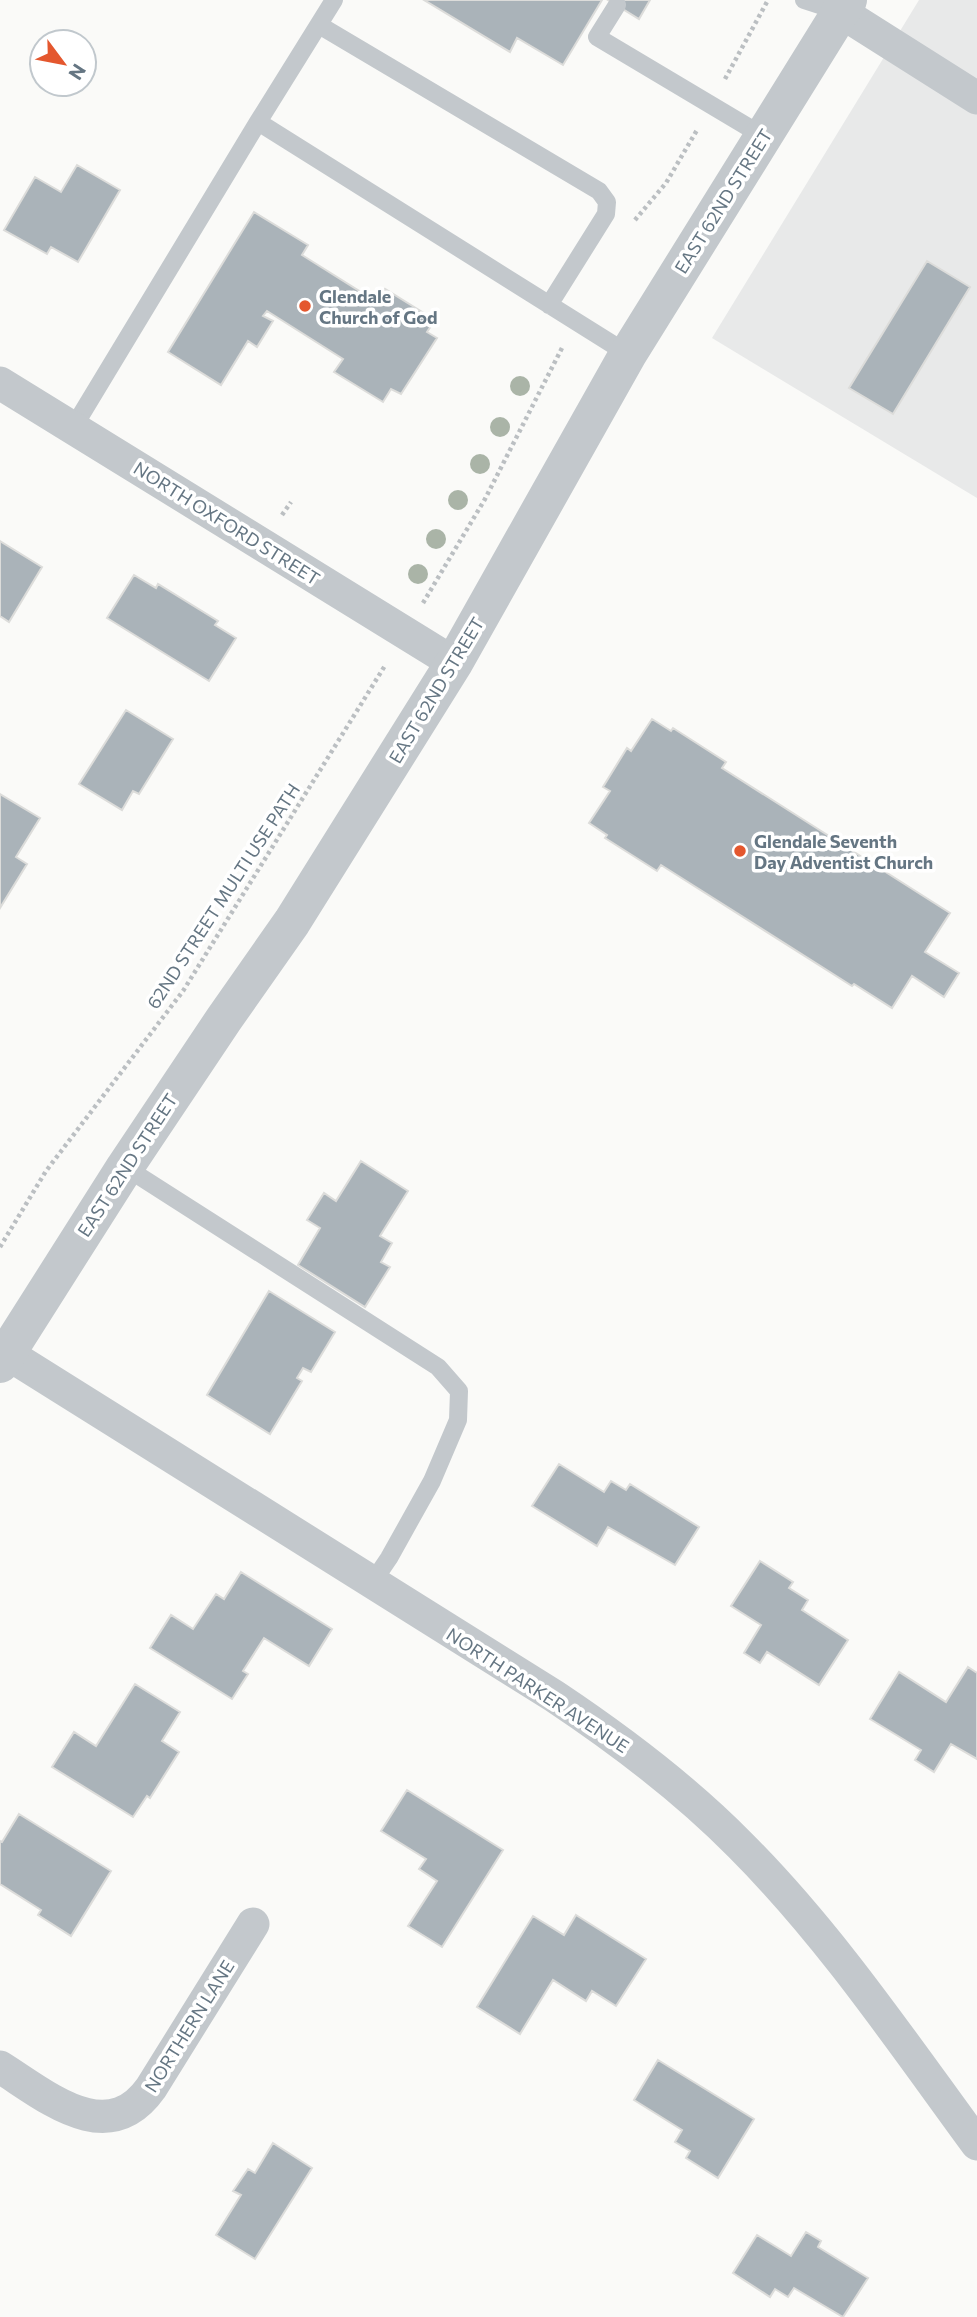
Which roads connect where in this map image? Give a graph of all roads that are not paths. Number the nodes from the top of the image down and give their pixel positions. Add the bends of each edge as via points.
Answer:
1 (334, 0) edge
2 (804, 0) edge
3 (617, 5) dead end
4 (844, 6) edge
5 (319, 25) junction
6 (977, 98) edge
7 (258, 122) junction
8 (763, 136) junction
9 (549, 305) junction
10 (628, 354) junction
11 (0, 383) edge
12 (73, 428) junction
13 (454, 663) junction
14 (125, 1167) junction
15 (2, 1356) edge
16 (372, 1583) junction
17 (253, 1924) dead end
18 (0, 2067) edge
19 (977, 2144) edge

1 - 5 lane
2 - 4 lane
3 - 8 lane via 597,37
4 - 6 street
4 - 8 street, EAST 62ND STREET
5 - 7 lane
5 - 9 lane via 599,191 607,202 606,214
7 - 9 lane
7 - 12 lane
8 - 10 street, EAST 62ND STREET
9 - 10 lane
10 - 13 street, EAST 62ND STREET
11 - 12 street, NORTH OXFORD STREET
12 - 13 street, NORTH OXFORD STREET
13 - 14 street, EAST 62ND STREET via 292,922
14 - 15 street, EAST 62ND STREET
14 - 16 lane via 438,1367 459,1391 458,1420 432,1481
15 - 16 street, NORTH PARKER AVENUE
16 - 19 street, NORTH PARKER AVENUE via 583,1716 673,1783 715,1821 826,1941
17 - 18 street, NORTHERN LANE via 137,2105 108,2116 81,2115

